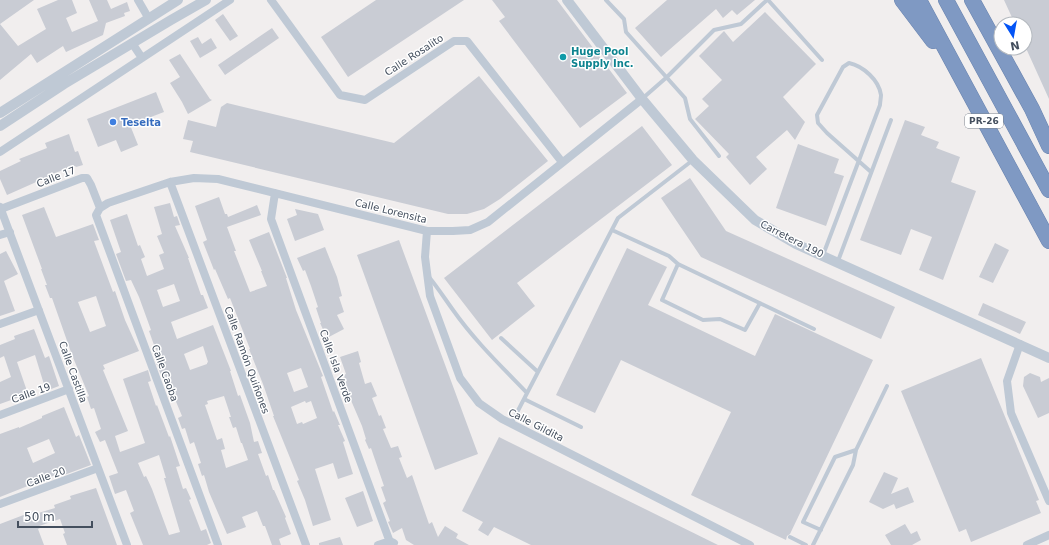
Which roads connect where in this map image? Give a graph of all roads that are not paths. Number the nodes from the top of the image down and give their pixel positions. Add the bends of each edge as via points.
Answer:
1 (138, 0) edge
2 (178, 0) edge
3 (206, 0) edge
4 (230, 0) edge
5 (271, 0) edge
6 (567, 0) edge
7 (606, 0) edge
8 (768, 0) edge
9 (902, 0) edge
10 (919, 0) edge
11 (946, 0) edge
12 (972, 0) edge
13 (149, 19) junction
14 (132, 43) junction
15 (142, 58) junction
16 (822, 60) dead end
17 (960, 77) junction
18 (667, 78) junction
19 (642, 98) junction
20 (1032, 109) junction
21 (0, 113) edge
22 (891, 120) dead end
23 (0, 126) edge
24 (1049, 132) edge
25 (1049, 146) edge
26 (0, 152) edge
27 (719, 156) dead end
28 (693, 160) junction
29 (858, 161) junction
30 (562, 162) junction
31 (871, 172) junction
32 (170, 182) junction
33 (1049, 190) edge
34 (274, 193) junction
35 (1, 208) edge
36 (100, 208) junction
37 (612, 230) junction
38 (427, 231) junction
39 (10, 232) junction
40 (0, 235) edge
41 (1049, 241) edge
42 (823, 255) junction
43 (837, 262) junction
44 (678, 264) junction
45 (428, 276) junction
46 (760, 303) junction
47 (39, 310) junction
48 (0, 324) edge
49 (814, 328) dead end
50 (501, 338) dead end
51 (1020, 344) junction
52 (1049, 358) edge
53 (538, 372) junction
54 (887, 386) dead end
55 (69, 389) junction
56 (527, 393) junction
57 (524, 399) junction
58 (0, 415) edge
59 (510, 424) junction
60 (581, 427) dead end
61 (856, 450) junction
62 (98, 468) junction
63 (1049, 501) edge
64 (0, 504) edge
65 (821, 530) junction
66 (1049, 535) edge
67 (790, 537) dead end
68 (392, 544) edge
69 (127, 545) edge
70 (218, 545) edge
71 (306, 545) edge
72 (378, 545) edge
73 (750, 545) edge
74 (806, 545) edge
75 (813, 545) edge
76 (1028, 545) edge

1 - 13 street
2 - 13 street
3 - 14 street
4 - 15 street
5 - 30 street, Calle Rosalito via 340,95 365,100 454,41 467,41
6 - 19 street, Carretera 190
7 - 18 lane via 624,19 626,32
8 - 16 lane
8 - 18 lane via 741,24 714,30
9 - 17 highway
10 - 17 highway, PR-26
11 - 33 highway, PR-26
12 - 20 highway
13 - 21 street
14 - 15 street
14 - 23 street
15 - 26 street
17 - 41 highway, PR-26
18 - 19 lane
18 - 27 lane via 685,98 690,119
19 - 28 street, Carretera 190
19 - 30 street, Calle Lorensita
20 - 24 street
20 - 25 highway
22 - 31 lane
28 - 37 lane via 618,218
28 - 42 street, Carretera 190 via 755,220 796,244
29 - 29 lane via 880,105 881,96 878,85 871,77 850,62 843,67 817,115 818,123
29 - 31 lane
29 - 42 lane
30 - 38 street, Calle Lorensita via 488,222 470,230
31 - 43 lane
32 - 34 street, Calle Lorensita via 194,178 218,179
32 - 36 street, Calle Lorensita
32 - 71 street, Calle Ramón Quiñones
34 - 38 street, Calle Lorensita
34 - 68 street, Calle Isla Verde via 271,219
35 - 36 street, Calle 17 via 82,178 87,178
35 - 39 street, Calle Castilla
36 - 70 street, Calle Caoba via 96,215
37 - 44 lane via 668,256
37 - 53 lane
38 - 45 street, Calle Gildita via 425,257
39 - 40 street
39 - 47 street, Calle Castilla
42 - 43 street, Carretera 190
43 - 51 street, Carretera 190
44 - 46 lane
44 - 46 lane via 662,300 703,320 720,319 746,330
45 - 56 lane via 472,333
45 - 59 street, Calle Gildita via 430,296 460,378 479,403
46 - 49 lane
47 - 48 street
47 - 55 street, Calle Castilla
50 - 53 lane
51 - 52 street, Carretera 190
51 - 63 street via 1007,381 1011,413
53 - 56 lane
54 - 61 lane
55 - 58 street, Calle 19
55 - 62 street, Calle Castilla
56 - 57 lane
57 - 59 lane
57 - 60 lane
59 - 73 street, Calle Gildita
61 - 65 lane via 852,465
61 - 65 lane via 835,457 803,522
62 - 64 street, Calle 20
62 - 69 street, Calle Castilla
65 - 75 lane
66 - 76 street
67 - 74 lane
68 - 72 street

